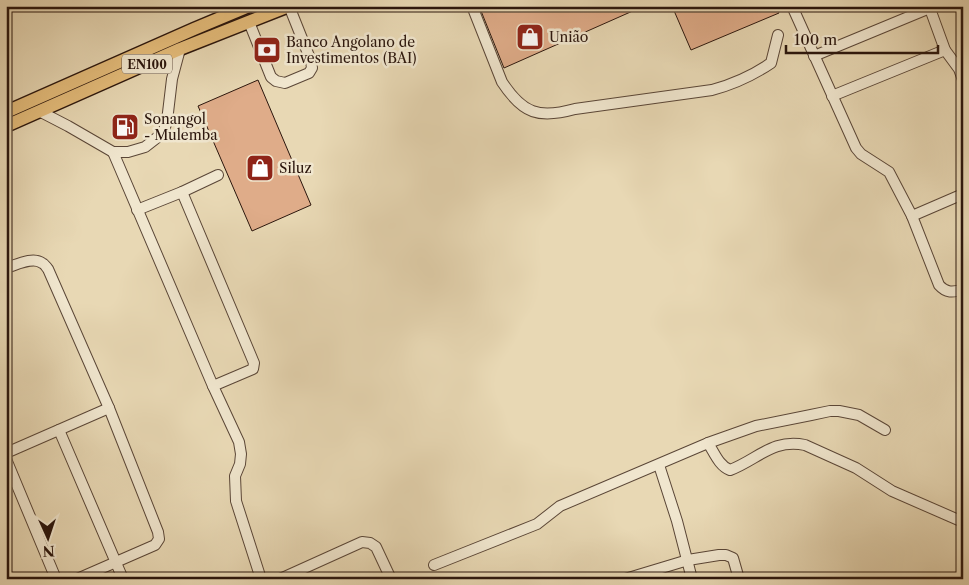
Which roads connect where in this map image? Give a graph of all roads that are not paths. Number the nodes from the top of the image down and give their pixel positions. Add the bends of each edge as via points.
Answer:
1 (249, 6) edge
2 (289, 6) edge
3 (472, 6) edge
4 (792, 6) edge
5 (929, 7) edge
6 (249, 22) junction
7 (778, 35) dead end
8 (180, 49) junction
9 (945, 50) junction
10 (814, 56) junction
11 (963, 80) edge
12 (832, 96) junction
13 (39, 111) junction
14 (6, 112) edge
15 (6, 126) edge
16 (113, 152) junction
17 (218, 175) dead end
18 (182, 192) junction
19 (963, 194) edge
20 (137, 210) junction
21 (912, 216) junction
22 (6, 268) edge
23 (963, 289) edge
24 (213, 386) junction
25 (109, 408) junction
26 (59, 430) junction
27 (885, 430) dead end
28 (708, 443) junction
29 (6, 453) edge
30 (6, 459) edge
31 (659, 465) junction
32 (963, 522) edge
33 (688, 560) junction
34 (116, 562) junction
35 (434, 565) dead end
36 (56, 579) edge
37 (77, 579) edge
38 (123, 579) edge
39 (261, 579) edge
40 (280, 579) edge
41 (391, 579) edge
42 (625, 579) edge
43 (692, 579) edge
44 (738, 579) edge

1 - 14 main road, EN100
2 - 6 main road, EN100
2 - 6 street via 312,68 309,73 285,83 271,77
3 - 7 street via 502,82 522,106 548,114 729,85 771,62
4 - 10 street
5 - 9 street
5 - 10 street
6 - 8 main road, EN100
8 - 13 main road, EN100
8 - 16 street via 162,133 145,147
9 - 11 street
9 - 12 street
10 - 12 street
12 - 21 street via 856,148 889,172
13 - 15 main road, EN100
13 - 16 street
16 - 20 street
17 - 18 street
18 - 20 street
18 - 24 street via 254,363 253,369
19 - 21 street
20 - 24 street
21 - 23 street via 939,285 949,292
22 - 25 street via 34,260 42,262 48,269
24 - 39 street via 239,442 241,454 235,476 236,501
25 - 26 street
25 - 34 street via 159,539 155,545
26 - 29 street
26 - 34 street
27 - 28 street via 859,415 840,411 770,422
28 - 31 street
28 - 32 street via 727,470 776,446 790,443 805,445 856,468 892,491
30 - 36 street
31 - 33 street
31 - 35 street via 560,506 537,524
33 - 42 street
33 - 43 street
33 - 44 street via 726,555 733,558
34 - 37 street
34 - 38 street
40 - 41 street via 362,542 376,547

